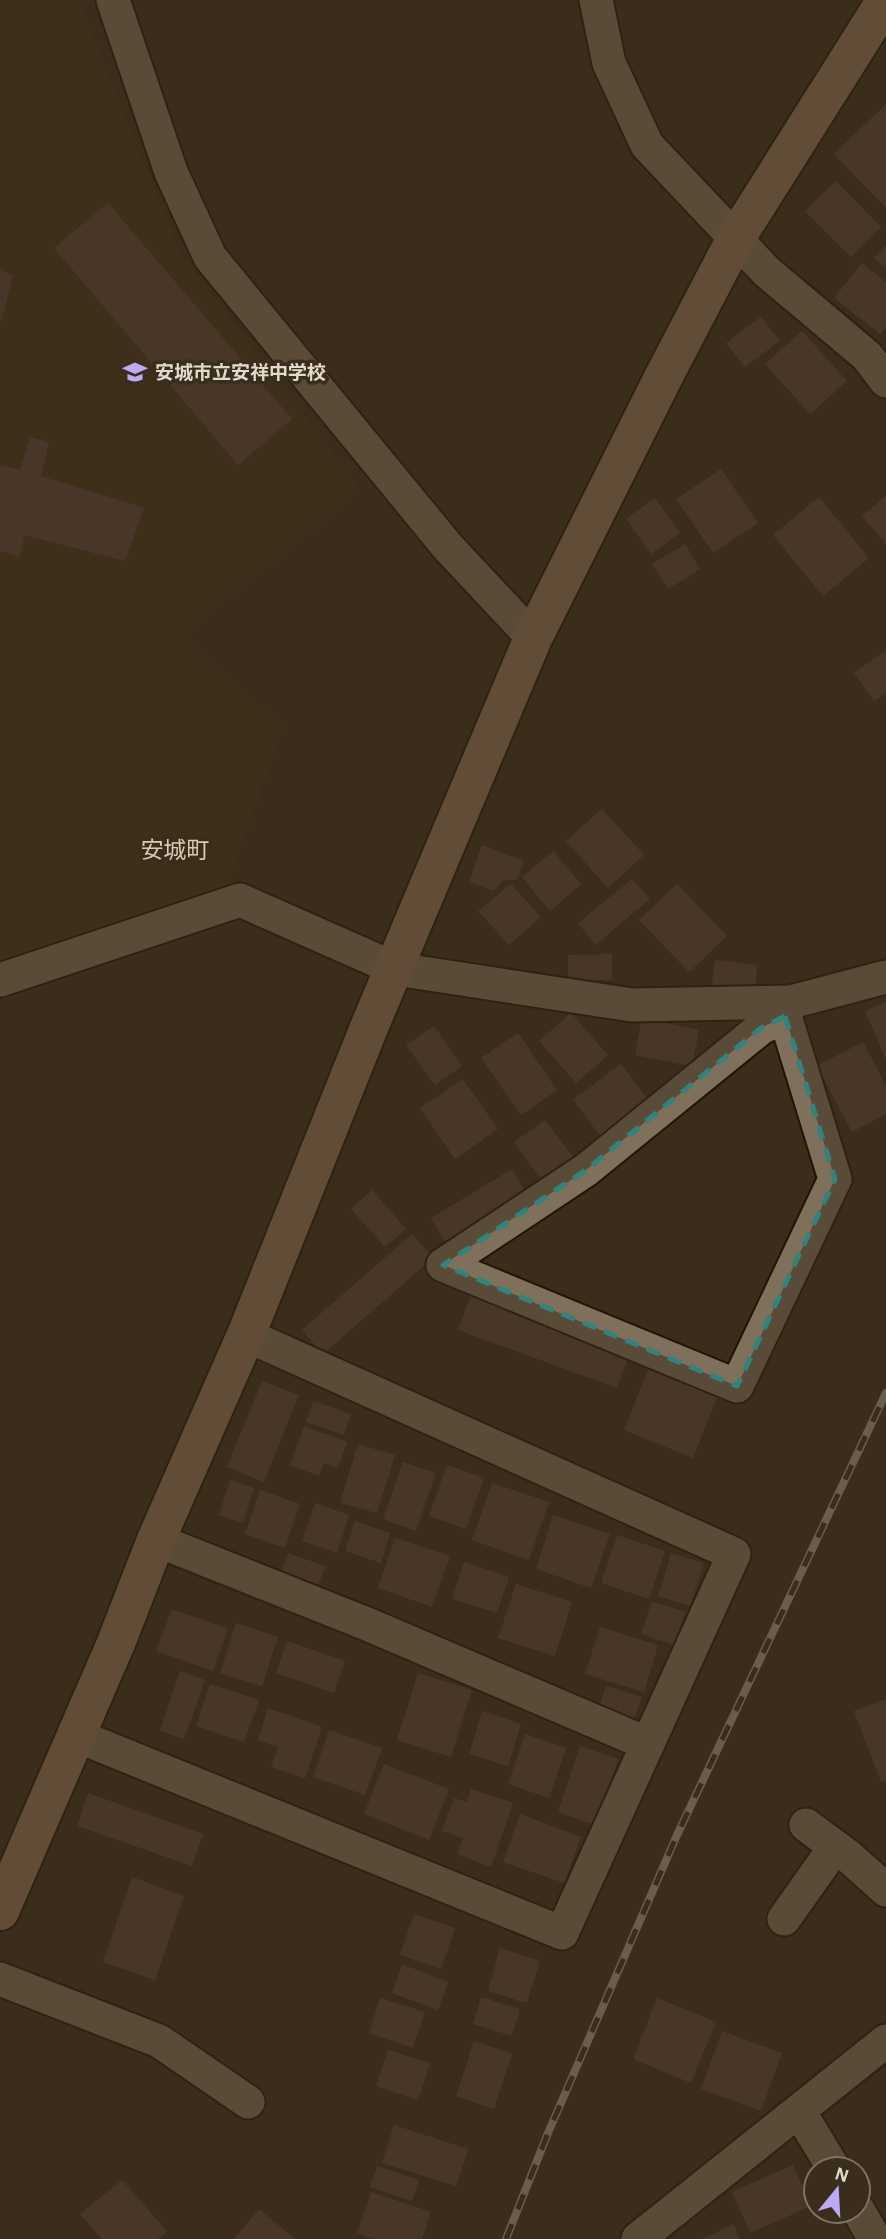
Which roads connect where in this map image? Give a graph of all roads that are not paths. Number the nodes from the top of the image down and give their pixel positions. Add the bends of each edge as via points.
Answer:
1 (113, 0) edge
2 (596, 0) edge
3 (886, 0) edge
4 (736, 238) junction
5 (880, 360) edge
6 (533, 638) junction
7 (396, 969) junction
8 (886, 977) edge
9 (0, 980) edge
10 (788, 1009) junction
11 (246, 1335) junction
12 (156, 1539) junction
13 (75, 1735) junction
14 (648, 1744) junction
15 (806, 1825) dead end
16 (835, 1847) junction
17 (886, 1890) edge
18 (0, 1911) edge
19 (784, 1919) dead end
20 (0, 1979) edge
21 (886, 2041) edge
22 (248, 2102) dead end
23 (799, 2110) junction
24 (826, 2155) edge
25 (638, 2239) edge

1 - 6 street via 171,172 209,257 447,546
2 - 4 street via 609,63 647,145
3 - 4 street
4 - 5 street via 765,271
4 - 6 street
6 - 7 street
7 - 9 street via 240,900
7 - 10 street via 632,1005
7 - 11 street
8 - 10 street
10 - 10 street via 835,1180 737,1386 443,1265 586,1170
11 - 12 street
11 - 14 street via 734,1554
12 - 13 street
12 - 14 street
13 - 14 street via 562,1933
13 - 18 street
15 - 16 street
16 - 17 street
16 - 19 street
20 - 22 street via 159,2041
21 - 23 street
23 - 24 street
23 - 25 street

